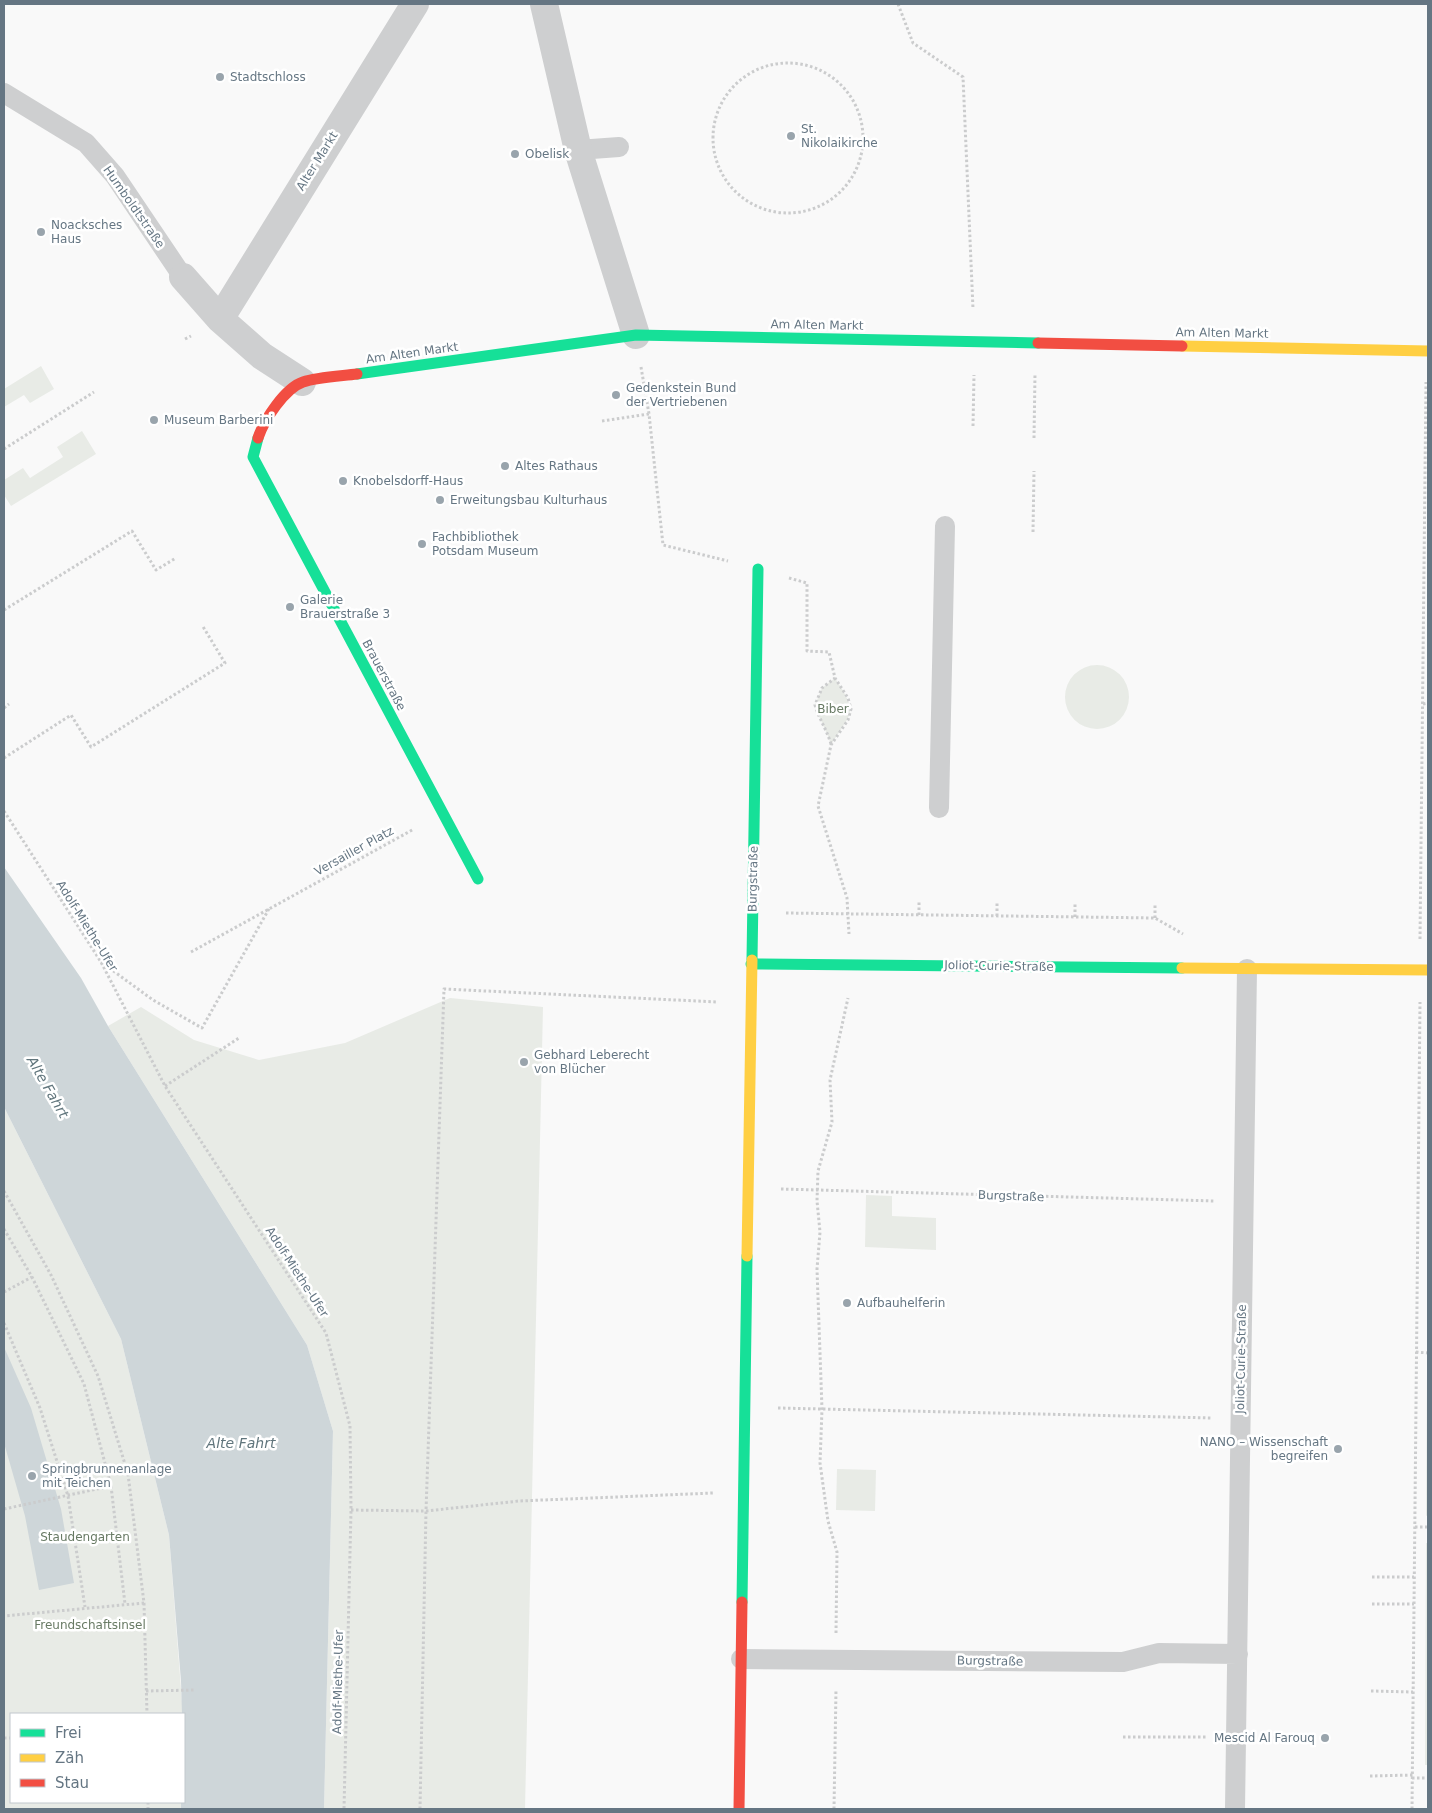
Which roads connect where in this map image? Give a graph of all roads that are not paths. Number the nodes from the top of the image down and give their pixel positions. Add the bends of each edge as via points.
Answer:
1 (415, 4) edge
2 (544, 4) edge
3 (4, 93) edge
4 (619, 147) dead end
5 (578, 150) junction
6 (183, 277) joint
7 (220, 319) junction
8 (636, 334) junction
9 (1428, 351) edge
10 (302, 382) junction
11 (945, 526) dead end
12 (758, 569) road end
13 (939, 808) dead end
14 (478, 879) dead end
15 (751, 964) junction
16 (1247, 969) junction
17 (1424, 970) edge
18 (1238, 1654) junction
19 (741, 1659) junction
20 (739, 1809) edge
21 (1235, 1809) edge

1 - 7 street, Alter Markt
2 - 5 street
3 - 6 lane, Humboldtstraße via 86,143 114,176
4 - 5 lane
5 - 8 street
6 - 7 street
7 - 10 street via 262,356
8 - 9 street, Am Alten Markt
8 - 10 street, Am Alten Markt
10 - 14 street, Brauerstraße via 268,414 258,434 253,457
11 - 13 lane
12 - 15 street, Burgstraße
15 - 16 street, Joliot-Curie-Straße
15 - 19 street, Burgstraße
16 - 17 street, Joliot-Curie-Straße
16 - 18 lane, Joliot-Curie-Straße
18 - 19 lane, Burgstraße via 1159,1653 1123,1662
18 - 21 lane, Joliot-Curie-Straße
19 - 20 street, Burgstraße

